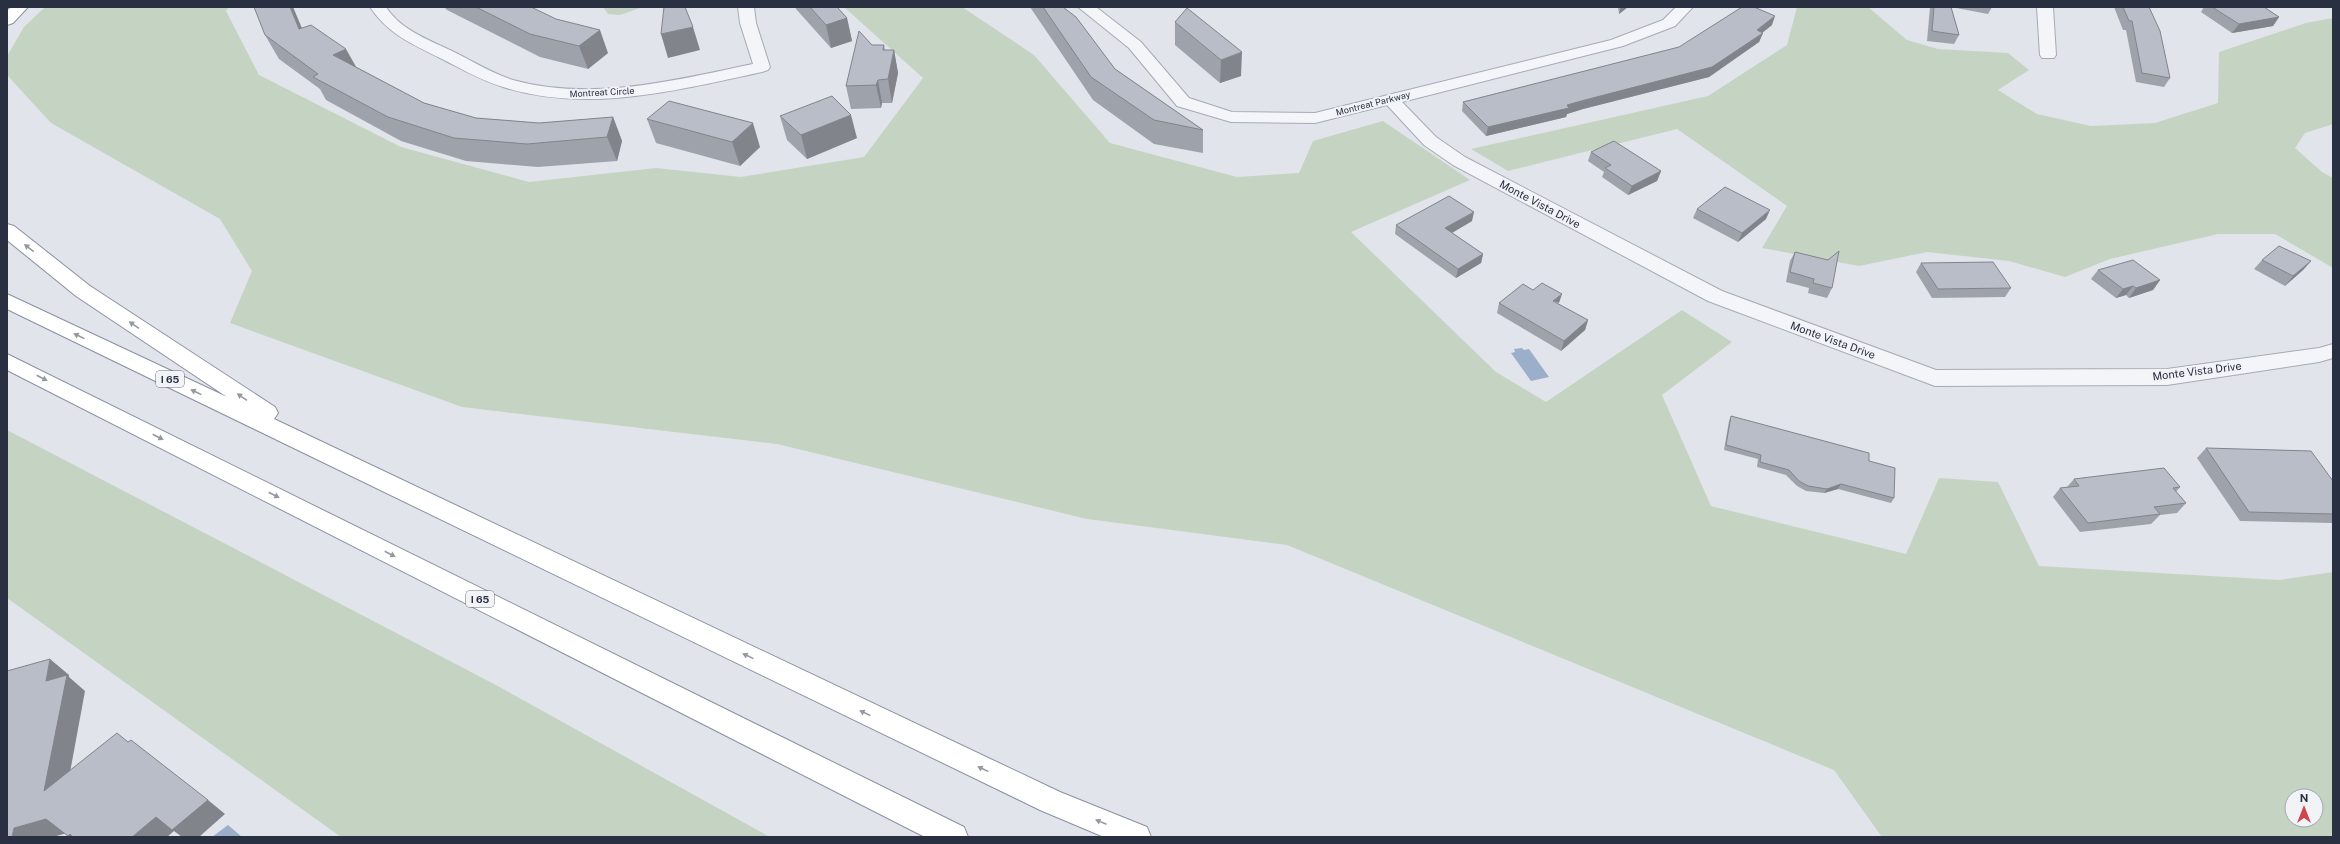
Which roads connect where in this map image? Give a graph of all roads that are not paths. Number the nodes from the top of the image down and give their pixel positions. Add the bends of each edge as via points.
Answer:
1 (20, 7) edge
2 (378, 7) edge
3 (746, 7) edge
4 (1086, 7) edge
5 (1685, 7) edge
6 (2045, 7) edge
7 (7, 20) edge
8 (2048, 55) dead end
9 (1389, 98) junction
10 (7, 230) edge
11 (7, 301) edge
12 (2333, 351) edge
13 (7, 361) edge
14 (333, 457) junction
15 (954, 837) edge
16 (1137, 837) edge

1 - 7 highway
2 - 3 street, Montreat Circle via 384,18 412,38 508,83 563,94 598,94 661,87 762,67 748,23
4 - 9 street, Montreat Parkway via 1135,45 1183,102 1231,116 1315,118
5 - 9 street, Montreat Parkway via 1669,23 1617,43
6 - 8 street
9 - 12 street, Monte Vista Drive via 1430,141 1459,161 1715,296 1936,378 2167,377
14 -> 10 highway via 83,291
14 -> 11 highway, I 65
13 -> 15 highway, I 65
16 -> 14 highway, I 65 via 1050,801

